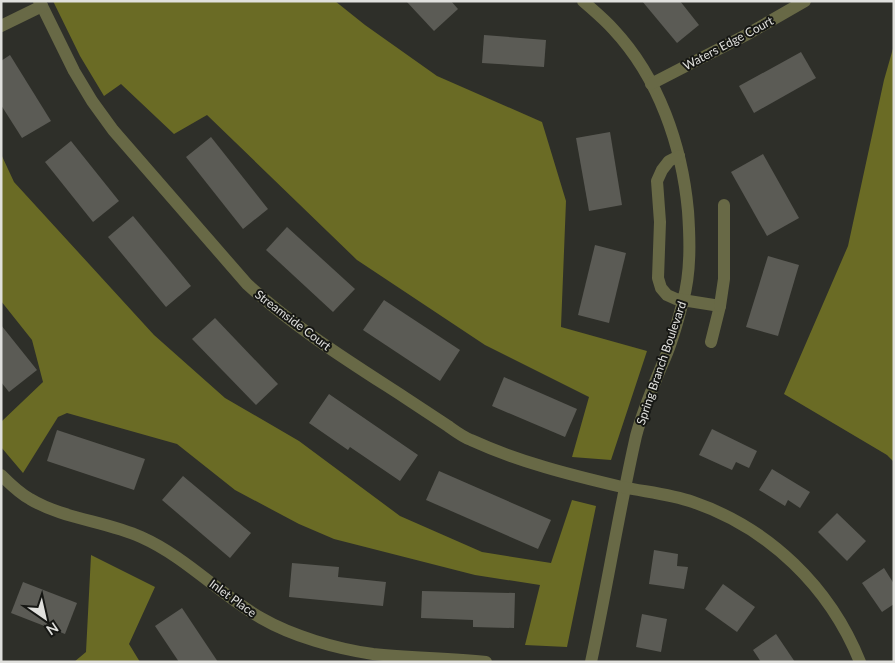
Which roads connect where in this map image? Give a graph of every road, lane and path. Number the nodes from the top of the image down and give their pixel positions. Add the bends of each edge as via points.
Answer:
1 (583, 1) edge
2 (805, 1) edge
3 (41, 4) edge
4 (1, 26) edge
5 (651, 84) junction
6 (679, 156) junction
7 (724, 205) dead end
8 (684, 299) junction
9 (720, 306) junction
10 (711, 342) dead end
11 (1, 475) edge
12 (625, 487) junction
13 (486, 662) edge
14 (591, 662) edge
15 (860, 662) edge

1 - 5 street, Spring Branch Boulevard via 614,31 636,58
2 - 5 street, Waters Edge Court via 746,36
3 - 4 street, Streamside Court
3 - 12 street, Streamside Court via 74,71 113,130 247,284 268,303 311,336 468,439 520,459
5 - 6 street, Spring Branch Boulevard via 665,113
6 - 8 street, Spring Branch Boulevard via 689,230
6 - 8 street via 669,161 657,181 660,222 658,278 667,295
7 - 9 street via 724,279
8 - 9 street
8 - 12 street, Spring Branch Boulevard via 636,435
9 - 10 street
11 - 13 street, Inlet Place via 30,500 112,526 169,552 241,605 290,632 371,654
12 - 14 street, Spring Branch Boulevard
12 - 15 street, Streamside Court via 667,495 708,508 753,531 780,551 824,596

